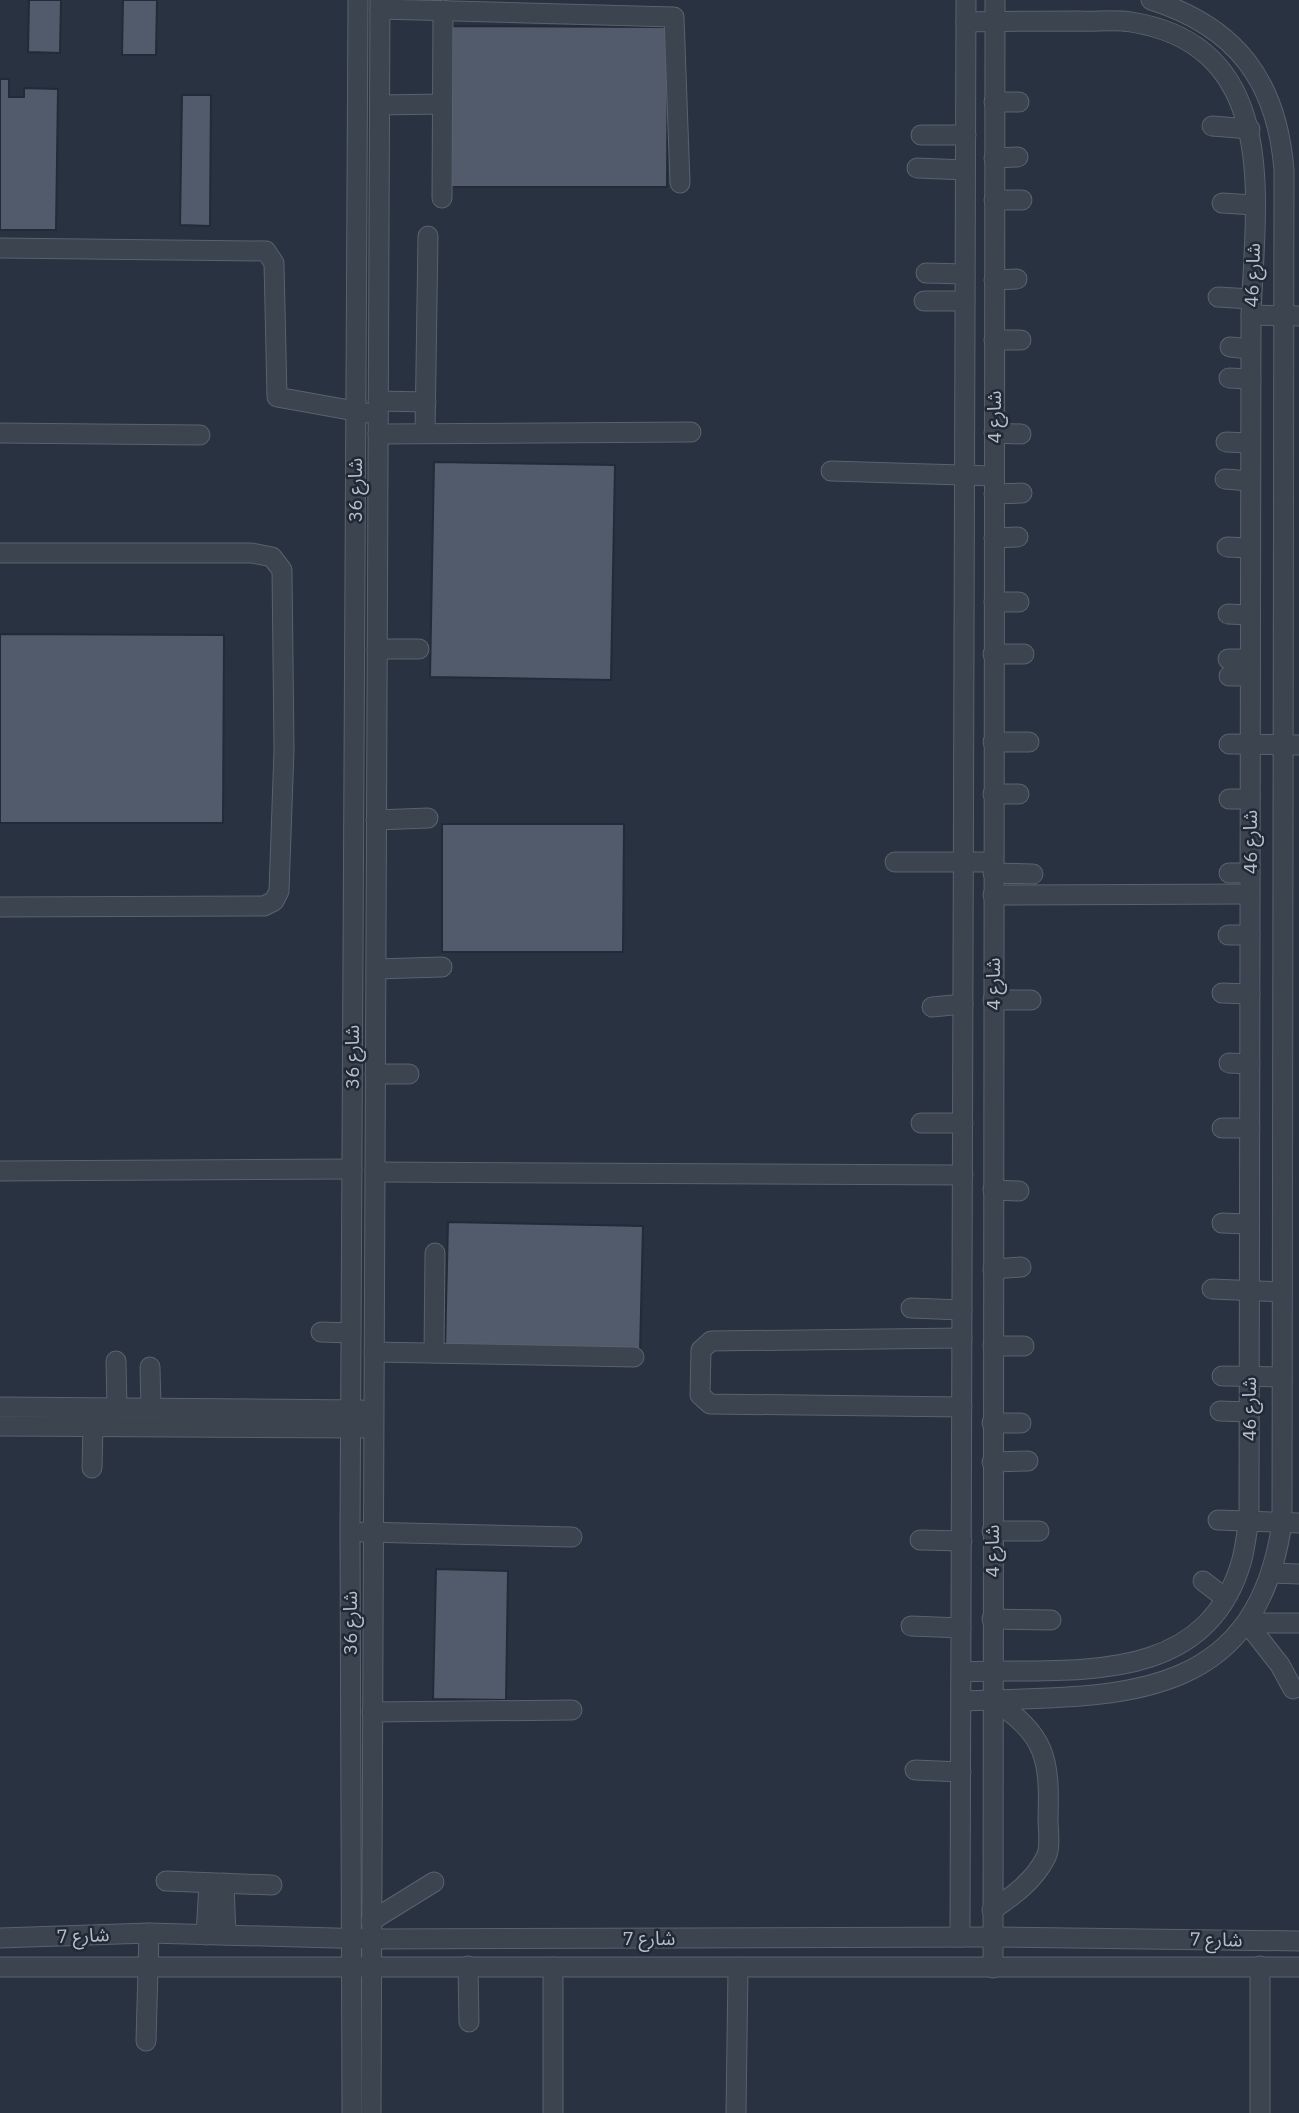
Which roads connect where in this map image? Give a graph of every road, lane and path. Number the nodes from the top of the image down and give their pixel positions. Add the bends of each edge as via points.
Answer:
1 (358, 0) edge
2 (966, 0) edge
3 (995, 0) edge
4 (1151, 0) edge
5 (380, 4) edge
6 (443, 10) junction
7 (994, 21) junction
8 (966, 22) junction
9 (358, 31) junction
10 (380, 31) junction
11 (994, 102) junction
12 (1019, 102) dead end
13 (442, 104) junction
14 (380, 105) junction
15 (1212, 125) dead end
16 (1251, 130) junction
17 (922, 135) dead end
18 (965, 135) junction
19 (994, 158) junction
20 (1018, 158) dead end
21 (918, 168) dead end
22 (965, 170) junction
23 (680, 183) dead end
24 (442, 198) dead end
25 (1291, 198) edge
26 (994, 200) junction
27 (1021, 200) dead end
28 (1223, 203) dead end
29 (1254, 205) junction
30 (428, 236) dead end
31 (0, 248) edge
32 (1291, 270) edge
33 (926, 273) dead end
34 (965, 274) junction
35 (1017, 279) dead end
36 (994, 280) junction
37 (1218, 297) dead end
38 (925, 301) dead end
39 (965, 301) junction
40 (1251, 307) junction
41 (1290, 316) edge
42 (994, 340) junction
43 (1021, 340) dead end
44 (1290, 346) edge
45 (1230, 347) dead end
46 (1250, 349) junction
47 (1229, 377) dead end
48 (1251, 379) junction
49 (426, 402) junction
50 (378, 408) junction
51 (356, 413) junction
52 (1290, 413) edge
53 (691, 432) dead end
54 (0, 433) edge
55 (425, 433) junction
56 (994, 433) junction
57 (378, 434) junction
58 (1021, 434) dead end
59 (200, 435) dead end
60 (1226, 442) dead end
61 (1290, 442) edge
62 (1251, 443) junction
63 (831, 471) dead end
64 (964, 475) junction
65 (1225, 479) dead end
66 (1250, 481) junction
67 (994, 485) junction
68 (1022, 493) dead end
69 (1291, 512) edge
70 (1018, 537) dead end
71 (994, 538) junction
72 (1227, 547) dead end
73 (0, 553) edge
74 (1250, 555) junction
75 (1289, 565) edge
76 (994, 602) junction
77 (1019, 602) dead end
78 (1228, 614) dead end
79 (1250, 615) junction
80 (1291, 639) edge
81 (377, 649) junction
82 (419, 649) dead end
83 (993, 654) junction
84 (1024, 654) dead end
85 (1250, 667) junction
86 (1229, 668) dead end
87 (964, 674) junction
88 (993, 674) junction
89 (1291, 674) edge
90 (993, 742) junction
91 (1029, 742) dead end
92 (1229, 744) dead end
93 (1250, 745) junction
94 (1290, 745) edge
95 (993, 794) junction
96 (1019, 794) dead end
97 (1229, 799) dead end
98 (1250, 799) junction
99 (428, 818) dead end
100 (376, 820) junction
101 (895, 862) dead end
102 (963, 862) junction
103 (993, 868) junction
104 (1229, 873) dead end
105 (1250, 873) junction
106 (1033, 874) dead end
107 (1250, 894) junction
108 (1291, 894) edge
109 (993, 895) junction
110 (0, 907) edge
111 (1228, 935) dead end
112 (1250, 935) junction
113 (1291, 944) edge
114 (442, 967) dead end
115 (376, 969) junction
116 (1222, 993) dead end
117 (1250, 994) junction
118 (993, 1000) junction
119 (1031, 1000) dead end
120 (963, 1004) junction
121 (932, 1007) dead end
122 (1250, 1023) junction
123 (1282, 1023) junction
124 (1290, 1044) edge
125 (1228, 1063) dead end
126 (1250, 1065) junction
127 (375, 1074) junction
128 (409, 1074) dead end
129 (1290, 1099) edge
130 (963, 1102) junction
131 (993, 1102) junction
132 (921, 1123) dead end
133 (962, 1123) junction
134 (1222, 1128) dead end
135 (1250, 1128) junction
136 (1290, 1168) edge
137 (352, 1169) junction
138 (0, 1171) edge
139 (375, 1172) junction
140 (962, 1175) junction
141 (993, 1190) junction
142 (1019, 1191) dead end
143 (1222, 1223) dead end
144 (1250, 1224) junction
145 (1290, 1226) edge
146 (1290, 1251) edge
147 (435, 1253) dead end
148 (1021, 1267) dead end
149 (993, 1269) junction
150 (1212, 1289) dead end
151 (1250, 1291) junction
152 (1282, 1292) junction
153 (911, 1308) dead end
154 (962, 1310) junction
155 (1290, 1325) edge
156 (321, 1332) dead end
157 (351, 1333) junction
158 (962, 1338) junction
159 (993, 1346) junction
160 (1024, 1346) dead end
161 (374, 1352) junction
162 (434, 1353) junction
163 (634, 1357) dead end
164 (116, 1362) dead end
165 (150, 1367) dead end
166 (1222, 1376) dead end
167 (1249, 1376) junction
168 (1289, 1381) edge
169 (0, 1407) edge
170 (962, 1407) junction
171 (117, 1408) junction
172 (151, 1408) junction
173 (1220, 1410) dead end
174 (1249, 1412) junction
175 (68, 1417) junction
176 (350, 1419) junction
177 (374, 1419) junction
178 (992, 1423) junction
179 (1021, 1423) dead end
180 (0, 1426) edge
181 (93, 1427) junction
182 (1291, 1445) edge
183 (992, 1461) junction
184 (1028, 1461) dead end
185 (92, 1468) dead end
186 (1218, 1520) dead end
187 (1249, 1521) junction
188 (1291, 1523) edge
189 (350, 1531) junction
190 (992, 1531) junction
191 (1038, 1531) dead end
192 (373, 1532) junction
193 (572, 1537) dead end
194 (920, 1540) dead end
195 (961, 1541) junction
196 (1272, 1573) junction
197 (1299, 1574) edge
198 (1203, 1581) dead end
199 (1225, 1598) junction
200 (992, 1619) junction
201 (1051, 1620) dead end
202 (1247, 1623) junction
203 (1299, 1623) edge
204 (911, 1626) dead end
205 (961, 1628) junction
206 (992, 1670) junction
207 (961, 1672) junction
208 (1293, 1689) dead end
209 (993, 1700) junction
210 (961, 1701) junction
211 (572, 1710) dead end
212 (372, 1712) junction
213 (915, 1770) dead end
214 (961, 1772) junction
215 (166, 1881) dead end
216 (435, 1882) dead end
217 (216, 1883) junction
218 (272, 1885) dead end
219 (992, 1910) junction
220 (149, 1933) junction
221 (365, 1933) junction
222 (206, 1934) junction
223 (226, 1935) junction
224 (960, 1937) junction
225 (992, 1937) junction
226 (0, 1938) edge
227 (1299, 1941) edge
228 (149, 1966) junction
229 (362, 1966) junction
230 (468, 1966) junction
231 (553, 1966) junction
232 (1260, 1966) junction
233 (0, 1967) edge
234 (1299, 1967) edge
235 (993, 1968) junction
236 (738, 1969) junction
237 (469, 2022) dead end
238 (146, 2041) dead end
239 (352, 2113) edge
240 (371, 2113) edge
241 (553, 2113) edge
242 (736, 2113) edge
243 (1260, 2113) edge

1 - 9 street, شارع 36
2 - 8 street, شارع 4
3 - 7 street, شارع 4
4 - 25 street, شارع 46 via 1202,20 1230,41 1254,69 1271,100
5 - 6 street
5 - 10 street, شارع 36
6 - 13 street
6 - 23 street via 674,17
7 - 8 street, شارع 46
7 - 11 street, شارع 4
7 - 16 street, شارع 46 via 1129,21 1163,30 1195,46 1221,70 1239,98
8 - 18 street, شارع 4
9 - 10 street
9 - 51 street, شارع 36
10 - 14 street, شارع 36
11 - 12 street
11 - 19 street, شارع 4
13 - 14 street
13 - 24 street
14 - 50 street, شارع 36
15 - 16 street
16 - 29 street, شارع 46
17 - 18 street
18 - 22 street, شارع 4
19 - 20 street
19 - 26 street, شارع 4
21 - 22 street
22 - 34 street, شارع 4
25 - 32 street, شارع 46
26 - 27 street
26 - 36 street, شارع 4
28 - 29 street
29 - 40 street, شارع 46
30 - 49 street
31 - 51 street via 266,251 274,263 275,394 282,400
32 - 41 street, شارع 46
33 - 34 street
34 - 39 street, شارع 4
35 - 36 street
36 - 42 street, شارع 4
37 - 40 street
38 - 39 street
39 - 64 street, شارع 4
40 - 41 street
40 - 46 street, شارع 46
41 - 44 street, شارع 46
42 - 43 street
42 - 56 street, شارع 4
44 - 52 street, شارع 46
45 - 46 street
46 - 48 street, شارع 46
47 - 48 street
48 - 62 street, شارع 46
49 - 50 street
49 - 55 street
50 - 51 street
50 - 57 street, شارع 36
51 - 137 street, شارع 36
52 - 61 street, شارع 46
53 - 55 street
54 - 59 street
55 - 57 street
56 - 58 street
56 - 67 street, شارع 4
57 - 81 street, شارع 36
60 - 62 street
61 - 69 street, شارع 46
62 - 66 street, شارع 46
63 - 64 street
64 - 67 street
64 - 87 street, شارع 4
65 - 66 street
66 - 74 street, شارع 46
67 - 68 street
67 - 71 street, شارع 4
69 - 75 street, شارع 46
70 - 71 street
71 - 76 street, شارع 4
72 - 74 street
73 - 110 street via 252,553 272,558 282,570 284,750 279,891 274,901 264,906
74 - 75 street
74 - 79 street, شارع 46
75 - 80 street, شارع 46
76 - 77 street
76 - 83 street, شارع 4
78 - 79 street
79 - 85 street, شارع 46
80 - 89 street, شارع 46
81 - 82 street
81 - 100 street, شارع 36
83 - 84 street
83 - 88 street, شارع 4
85 - 86 street
85 - 93 street, شارع 46
87 - 88 street
87 - 102 street, شارع 4
88 - 90 street, شارع 4
89 - 94 street, شارع 46
90 - 91 street
90 - 95 street, شارع 4
92 - 93 street
93 - 94 street
93 - 98 street, شارع 46
94 - 108 street, شارع 46
95 - 96 street
95 - 103 street, شارع 4
97 - 98 street
98 - 105 street, شارع 46
99 - 100 street
100 - 115 street, شارع 36
101 - 102 street
102 - 103 street
102 - 120 street, شارع 4
103 - 106 street
103 - 109 street, شارع 4
104 - 105 street
105 - 107 street, شارع 46
107 - 109 street
107 - 112 street, شارع 46
108 - 113 street, شارع 46
109 - 118 street, شارع 4
111 - 112 street
112 - 117 street, شارع 46
113 - 123 street, شارع 46
114 - 115 street
115 - 127 street, شارع 36
116 - 117 street
117 - 122 street, شارع 46
118 - 119 street
118 - 131 street, شارع 4
120 - 121 street
120 - 130 street, شارع 4
122 - 123 street
122 - 126 street, شارع 46
123 - 124 street, شارع 46
124 - 129 street, شارع 46
125 - 126 street
126 - 135 street, شارع 46
127 - 128 street
127 - 139 street, شارع 36
129 - 136 street, شارع 46
130 - 131 street
130 - 133 street, شارع 4
131 - 141 street, شارع 4
132 - 133 street
133 - 140 street, شارع 4
134 - 135 street
135 - 144 street, شارع 46
136 - 145 street, شارع 46
137 - 138 street
137 - 157 street, شارع 36
139 - 140 street
139 - 161 street, شارع 36
140 - 154 street, شارع 4
141 - 142 street
141 - 149 street, شارع 4
143 - 144 street
144 - 151 street, شارع 46
145 - 146 street, شارع 46
146 - 152 street, شارع 46
147 - 162 street
148 - 149 street
149 - 159 street, شارع 4
150 - 151 street
151 - 152 street
151 - 167 street, شارع 46
152 - 155 street, شارع 46
153 - 154 street
154 - 158 street, شارع 4
155 - 168 street, شارع 46
156 - 157 street
157 - 176 street, شارع 36
158 - 170 street, شارع 4
158 - 170 street via 711,1341 701,1350 700,1395 710,1404
159 - 160 street
159 - 178 street, شارع 4
161 - 162 street
161 - 177 street, شارع 36
162 - 163 street
164 - 171 street
165 - 172 street
166 - 167 street
167 - 168 street
167 - 174 street, شارع 46
168 - 182 street, شارع 46
169 - 175 street
170 - 195 street, شارع 4
171 - 172 street
171 - 175 street
172 - 176 street
173 - 174 street
174 - 187 street, شارع 46
175 - 180 street
175 - 181 street
176 - 177 street
176 - 181 street
176 - 189 street, شارع 36
177 - 192 street, شارع 36
178 - 179 street
178 - 183 street, شارع 4
181 - 185 street
182 - 188 street, شارع 46
183 - 184 street
183 - 190 street, شارع 4
186 - 187 street
187 - 188 street
187 - 199 street, شارع 46 via 1241,1563
188 - 196 street, شارع 46
189 - 192 street
189 - 221 street, شارع 36
190 - 191 street
190 - 200 street, شارع 4
192 - 193 street
192 - 212 street, شارع 36
194 - 195 street
195 - 205 street, شارع 4
196 - 197 street
196 - 202 street, شارع 46
198 - 199 street
199 - 206 street, شارع 46 via 1188,1639 1131,1665
200 - 201 street
200 - 206 street, شارع 4
202 - 203 street
202 - 208 street
202 - 209 street, شارع 46 via 1218,1653 1195,1668 1144,1689
204 - 205 street
205 - 207 street, شارع 4
206 - 207 street, شارع 46
206 - 209 street, شارع 4
207 - 210 street, شارع 4
209 - 210 street, شارع 46
209 - 219 street, شارع 4
209 - 219 street via 1020,1718 1040,1744 1049,1775 1047,1855 1014,1896
210 - 214 street, شارع 4
211 - 212 street
212 - 221 street, شارع 36
213 - 214 street
214 - 224 street, شارع 4
215 - 217 street
216 - 221 street
217 - 218 street
217 - 222 street
217 - 223 street
219 - 225 street, شارع 4
220 - 222 street, شارع 7
220 - 226 street, شارع 7
220 - 228 street
221 - 223 street, شارع 7
221 - 224 street, شارع 7
221 - 229 street, شارع 36
222 - 223 street, شارع 7
224 - 225 street, شارع 7
225 - 227 street, شارع 7
225 - 235 street, شارع 4
228 - 229 street, شارع 7
228 - 233 street, شارع 7
228 - 238 street
229 - 230 street, شارع 7
229 - 239 street, شارع 36
229 - 240 street, شارع 36
230 - 231 street, شارع 7
230 - 237 street
231 - 236 street, شارع 7
231 - 241 street
232 - 234 street, شارع 7
232 - 235 street, شارع 7
232 - 243 street
235 - 236 street, شارع 7
236 - 242 street

